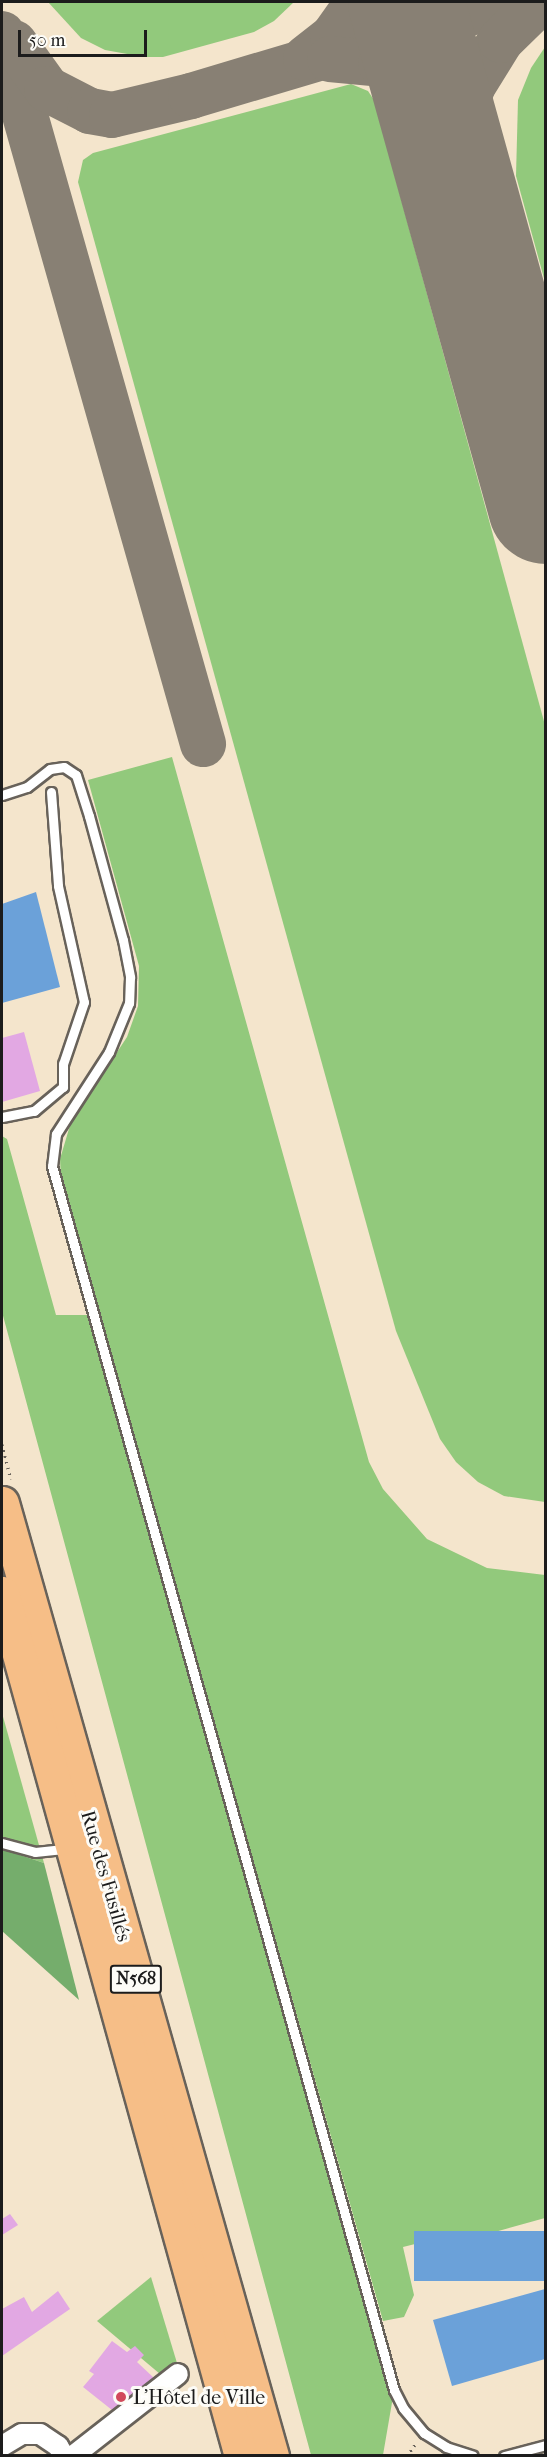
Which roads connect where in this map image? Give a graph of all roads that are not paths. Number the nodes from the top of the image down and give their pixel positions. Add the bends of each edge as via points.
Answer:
1 (51, 792) dead end
2 (2, 795) edge
3 (63, 1087) junction
4 (78, 1097) junction
5 (2, 1117) edge
6 (2, 1503) edge
7 (2, 1593) edge
8 (2, 1844) edge
9 (72, 1848) junction
10 (178, 2374) dead end
11 (546, 2445) edge
12 (2, 2446) edge
13 (236, 2449) edge
14 (64, 2456) edge
15 (73, 2456) edge
16 (272, 2456) edge
17 (472, 2456) edge
18 (504, 2456) edge

1 - 3 lane via 58,886 84,1002 63,1064
2 - 4 lane via 27,787 56,767 76,775 123,940 130,977 129,1003 109,1052
3 - 4 lane
3 - 5 lane via 34,1111
4 - 17 lane via 56,1134 52,1166 381,2349 394,2391 414,2424 446,2447
6 - 16 highway, Rue des Fusillés / N568
7 - 9 highway, Rue des Fusillés / N568
8 - 9 lane via 35,1852
9 - 13 highway, Rue des Fusillés / N568
10 - 15 street
11 - 18 lane
12 - 14 street via 22,2434 40,2434 58,2446

